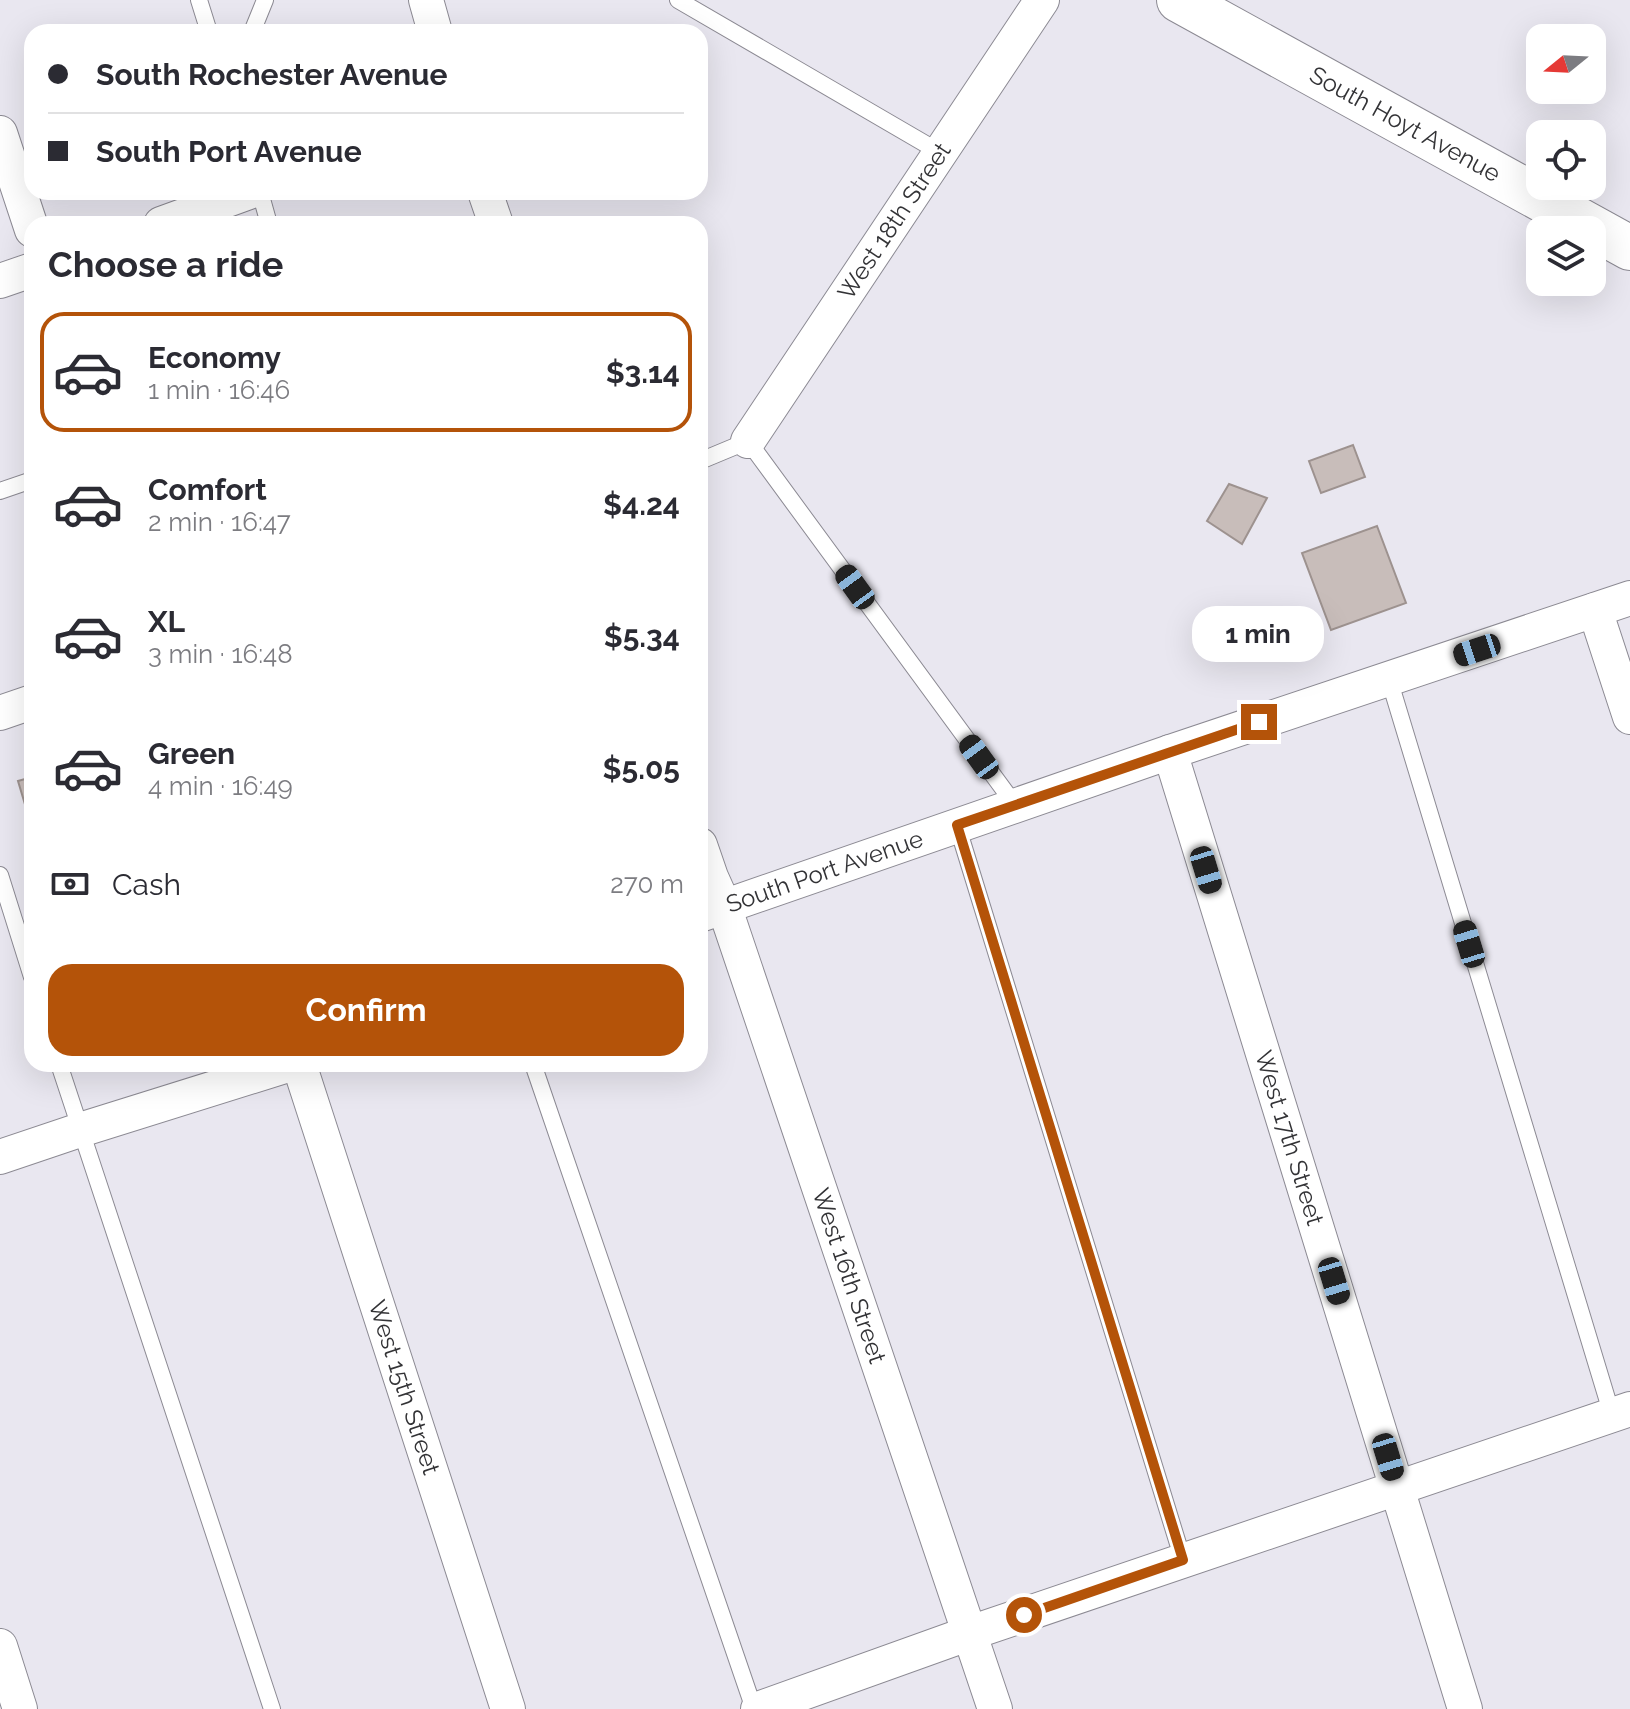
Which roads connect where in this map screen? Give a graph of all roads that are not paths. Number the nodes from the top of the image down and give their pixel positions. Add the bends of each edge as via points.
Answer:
1 (199, 0) edge
2 (265, 0) edge
3 (426, 0) edge
4 (678, 0) edge
5 (1042, 0) edge
6 (1179, 0) edge
7 (206, 24) edge
8 (255, 24) edge
9 (433, 24) edge
10 (0, 133) edge
11 (941, 153) junction
12 (227, 200) edge
13 (27, 216) edge
14 (183, 216) edge
15 (1630, 248) edge
16 (24, 273) edge
17 (0, 281) edge
18 (748, 441) junction
19 (708, 458) edge
20 (24, 483) edge
21 (0, 491) edge
22 (1630, 598) edge
23 (1595, 610) junction
24 (1389, 679) junction
25 (24, 705) edge
26 (0, 713) edge
27 (1630, 717) edge
28 (1170, 752) junction
29 (1015, 805) junction
30 (957, 825) junction
31 (708, 868) edge
32 (0, 875) edge
33 (712, 910) edge
34 (24, 952) edge
35 (62, 1072) edge
36 (265, 1072) edge
37 (302, 1072) edge
38 (536, 1072) edge
39 (80, 1130) junction
40 (0, 1157) edge
41 (1621, 1412) edge
42 (1397, 1487) junction
43 (1183, 1560) junction
44 (970, 1633) junction
45 (0, 1646) edge
46 (20, 1709) edge
47 (272, 1709) edge
48 (508, 1709) edge
49 (756, 1709) edge
50 (995, 1709) edge
51 (1465, 1709) edge

1 - 7 lane
2 - 8 lane
3 - 9 street
4 - 11 lane
5 - 11 street, West 18th Street
6 - 15 main road, South Hoyt Avenue
10 - 13 street
11 - 18 street, West 18th Street
12 - 14 street
16 - 17 street
18 - 19 lane
18 - 29 lane
20 - 21 lane
22 - 23 street, South Port Avenue
23 - 24 street, South Port Avenue
23 - 27 street
24 - 28 street, South Port Avenue
24 - 41 lane
25 - 26 street
28 - 29 street, South Port Avenue
28 - 42 street, West 17th Street
29 - 30 street, South Port Avenue
30 - 33 street, South Port Avenue
30 - 43 lane
31 - 33 street, West 16th Street
32 - 34 lane
33 - 44 street, West 16th Street
35 - 39 lane
36 - 39 street
37 - 48 street, West 15th Street
38 - 49 lane
39 - 40 street
39 - 47 lane
41 - 42 street
42 - 43 street
42 - 51 street, West 17th Street
43 - 44 street
44 - 49 street
44 - 50 street, West 16th Street
45 - 46 street

